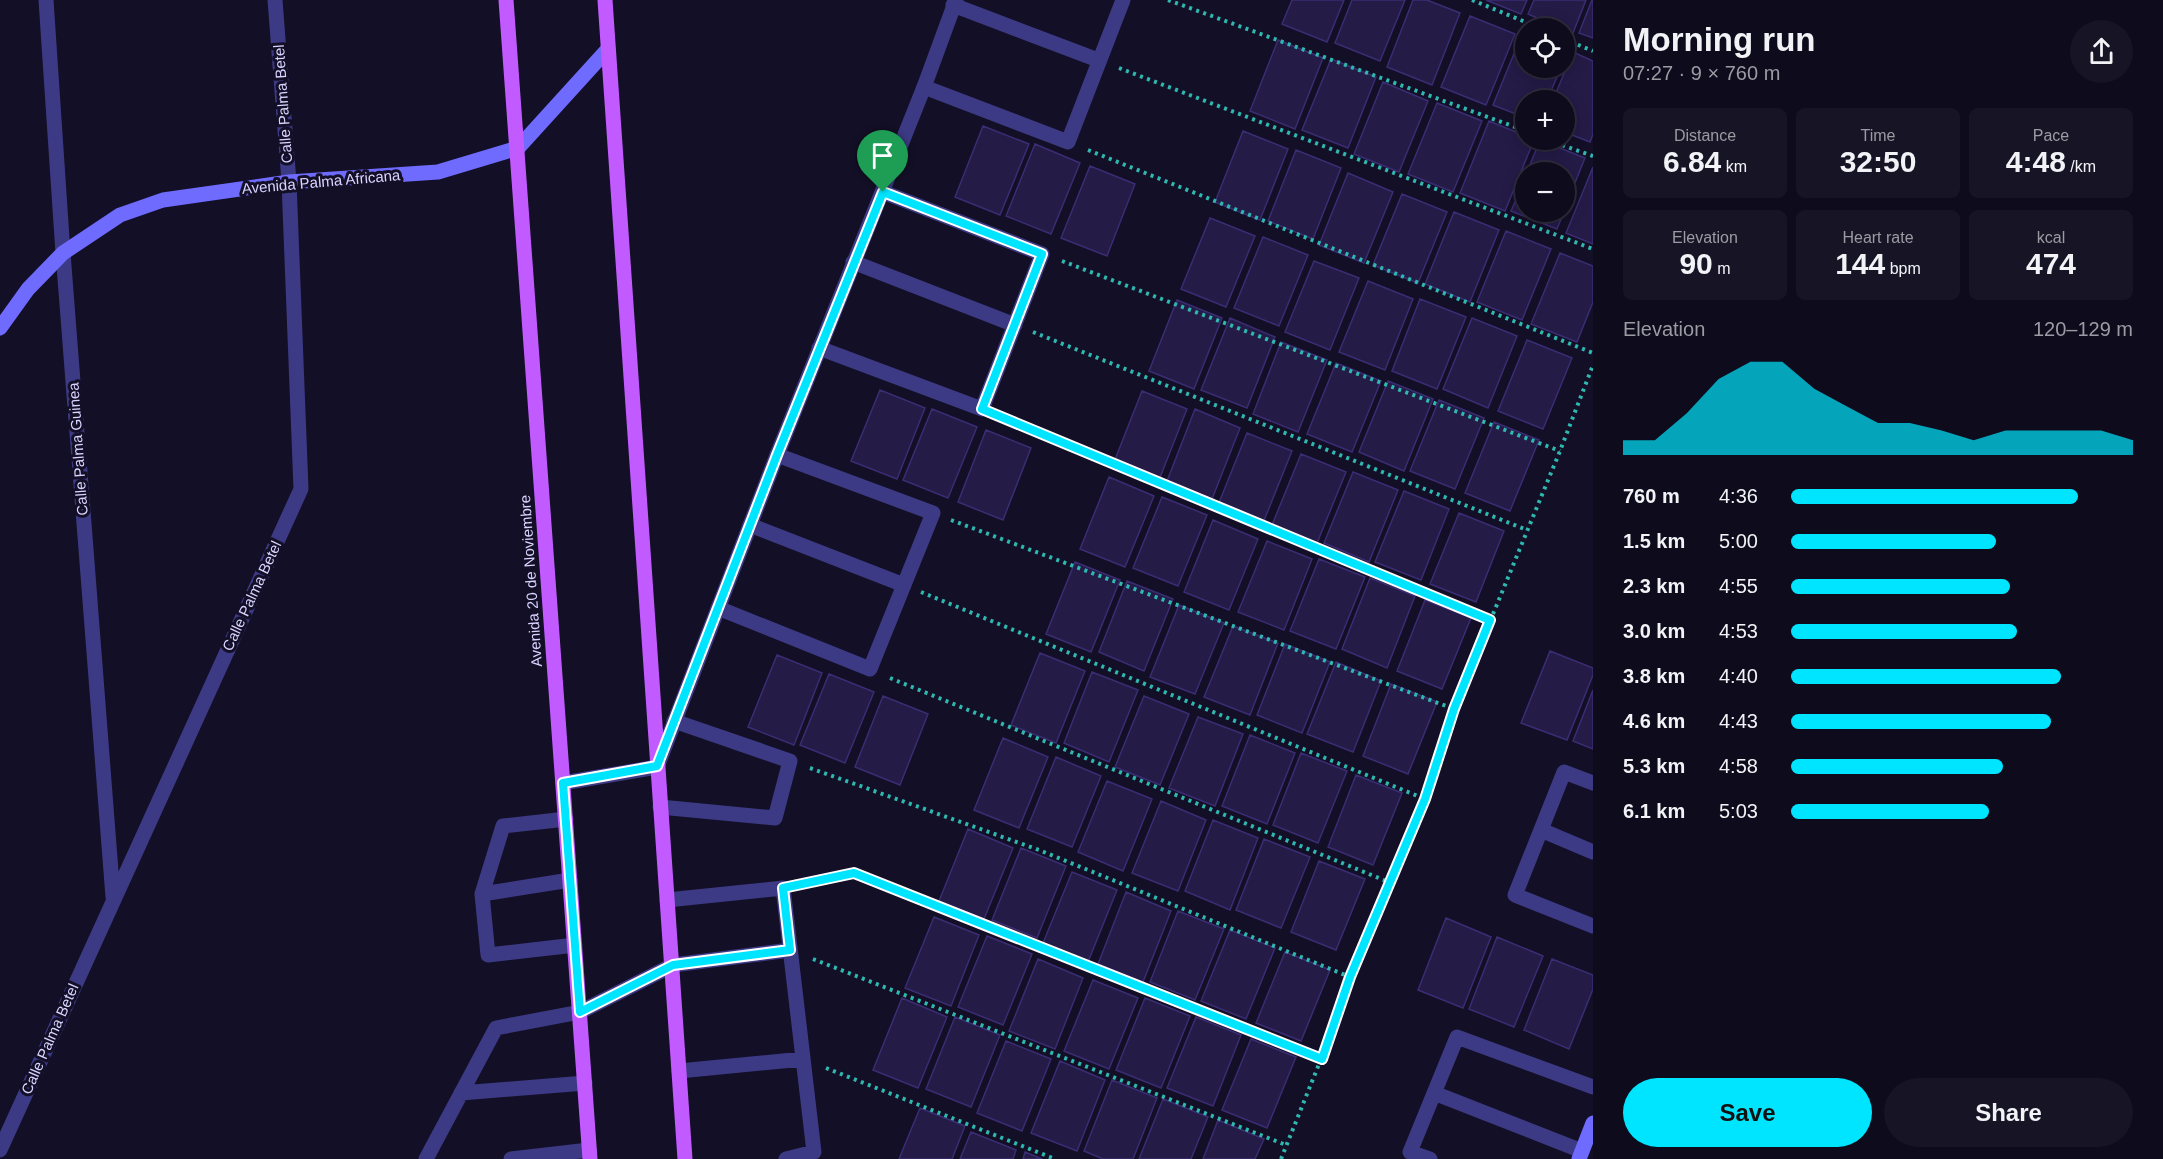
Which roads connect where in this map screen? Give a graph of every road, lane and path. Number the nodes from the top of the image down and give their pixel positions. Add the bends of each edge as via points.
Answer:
1 (46, 0) edge
2 (275, 0) edge
3 (506, 0) edge
4 (605, 0) edge
5 (1123, 0) edge
6 (1168, 0) edge
7 (1472, 0) edge
8 (954, 3) edge
9 (1516, 18) edge
10 (1575, 44) edge
11 (609, 49) junction
12 (1593, 51) edge
13 (1098, 60) junction
14 (924, 87) junction
15 (1515, 127) edge
16 (1068, 142) junction
17 (518, 148) junction
18 (1575, 150) edge
19 (1593, 156) edge
20 (289, 182) junction
21 (883, 192) junction
22 (1593, 249) edge
23 (63, 253) junction
24 (1042, 254) junction
25 (853, 262) junction
26 (1015, 326) junction
27 (0, 327) edge
28 (819, 348) junction
29 (1593, 353) edge
30 (1593, 365) edge
31 (982, 409) junction
32 (1560, 451) junction
33 (777, 455) junction
34 (933, 513) junction
35 (750, 525) junction
36 (1527, 531) junction
37 (904, 585) junction
38 (718, 608) junction
39 (1490, 620) junction
40 (870, 669) junction
41 (1454, 709) junction
42 (674, 721) junction
43 (790, 761) junction
44 (657, 766) junction
45 (563, 783) junction
46 (1593, 783) edge
47 (1425, 799) junction
48 (660, 807) junction
49 (566, 819) junction
50 (1541, 830) junction
51 (1593, 852) edge
52 (570, 880) junction
53 (1391, 883) junction
54 (783, 888) junction
55 (482, 894) junction
56 (113, 898) junction
57 (667, 900) junction
58 (1593, 926) edge
59 (575, 945) junction
60 (790, 950) junction
61 (673, 965) junction
62 (1350, 977) junction
63 (580, 1012) junction
64 (803, 1059) junction
65 (1322, 1059) junction
66 (679, 1071) junction
67 (585, 1083) junction
68 (1593, 1087) edge
69 (461, 1093) junction
70 (1434, 1093) junction
71 (1593, 1123) edge
72 (1286, 1145) junction
73 (0, 1150) edge
74 (590, 1154) edge
75 (1581, 1155) edge
76 (426, 1159) edge
77 (511, 1159) edge
78 (685, 1159) edge
79 (786, 1159) edge
80 (1055, 1159) edge
81 (1281, 1159) edge
82 (1430, 1159) edge

1 - 23 street, Calle Palma Guinea
2 - 20 street, Calle Palma Betel
3 - 17 main road, Avenida 20 de Noviembre
4 - 11 main road
5 - 13 street
6 - 15 path
7 - 9 path
8 - 13 street
8 - 14 street
10 - 12 path
11 - 17 street
11 - 44 main road
13 - 16 street
13 - 22 path
14 - 16 street
14 - 21 street
16 - 29 path
17 - 20 street, Avenida Palma Africana via 438,172
17 - 45 main road, Avenida 20 de Noviembre
18 - 19 path
20 - 23 street, Avenida Palma Africana via 162,200 120,215
20 - 56 street, Calle Palma Betel via 301,489
21 - 24 street
21 - 25 street
23 - 27 street, Avenida Palma Africana via 28,289
23 - 56 street, Calle Palma Guinea
24 - 26 street
24 - 32 path
25 - 26 street
25 - 28 street
26 - 31 street
26 - 36 path
28 - 31 street
28 - 33 street
30 - 32 path
31 - 39 path
32 - 36 path
33 - 34 street
33 - 35 street
34 - 37 street
34 - 41 path
35 - 37 street
35 - 38 street
36 - 39 path
37 - 40 street
37 - 47 path
38 - 40 street
38 - 42 street
39 - 41 path
40 - 53 path
41 - 47 path
42 - 43 street
42 - 44 street
43 - 48 street via 775,818
43 - 62 path via 1039,850
44 - 45 street
44 - 48 main road
45 - 49 main road, Avenida 20 de Noviembre
46 - 50 street via 1564,772
47 - 53 path
48 - 57 main road
49 - 52 main road, Avenida 20 de Noviembre
49 - 55 street via 503,826
50 - 51 street
50 - 58 street via 1515,895
52 - 55 street
52 - 59 main road, Avenida 20 de Noviembre
53 - 62 path
54 - 57 street
54 - 60 street
54 - 65 path via 854,873
55 - 59 street via 488,955
56 - 73 street, Calle Palma Betel
57 - 61 main road
59 - 63 main road, Avenida 20 de Noviembre
60 - 61 street
60 - 64 street
60 - 72 path
61 - 63 street
61 - 66 main road
62 - 65 path
63 - 67 main road, Avenida 20 de Noviembre
63 - 69 street via 496,1028
64 - 66 street
64 - 79 street via 814,1152
64 - 80 path
65 - 72 path
66 - 78 main road
67 - 69 street
67 - 74 main road, Avenida 20 de Noviembre
68 - 70 street via 1457,1037
69 - 76 street
70 - 75 street
70 - 82 street via 1410,1152
71 - 75 street
72 - 81 path
74 - 77 street

